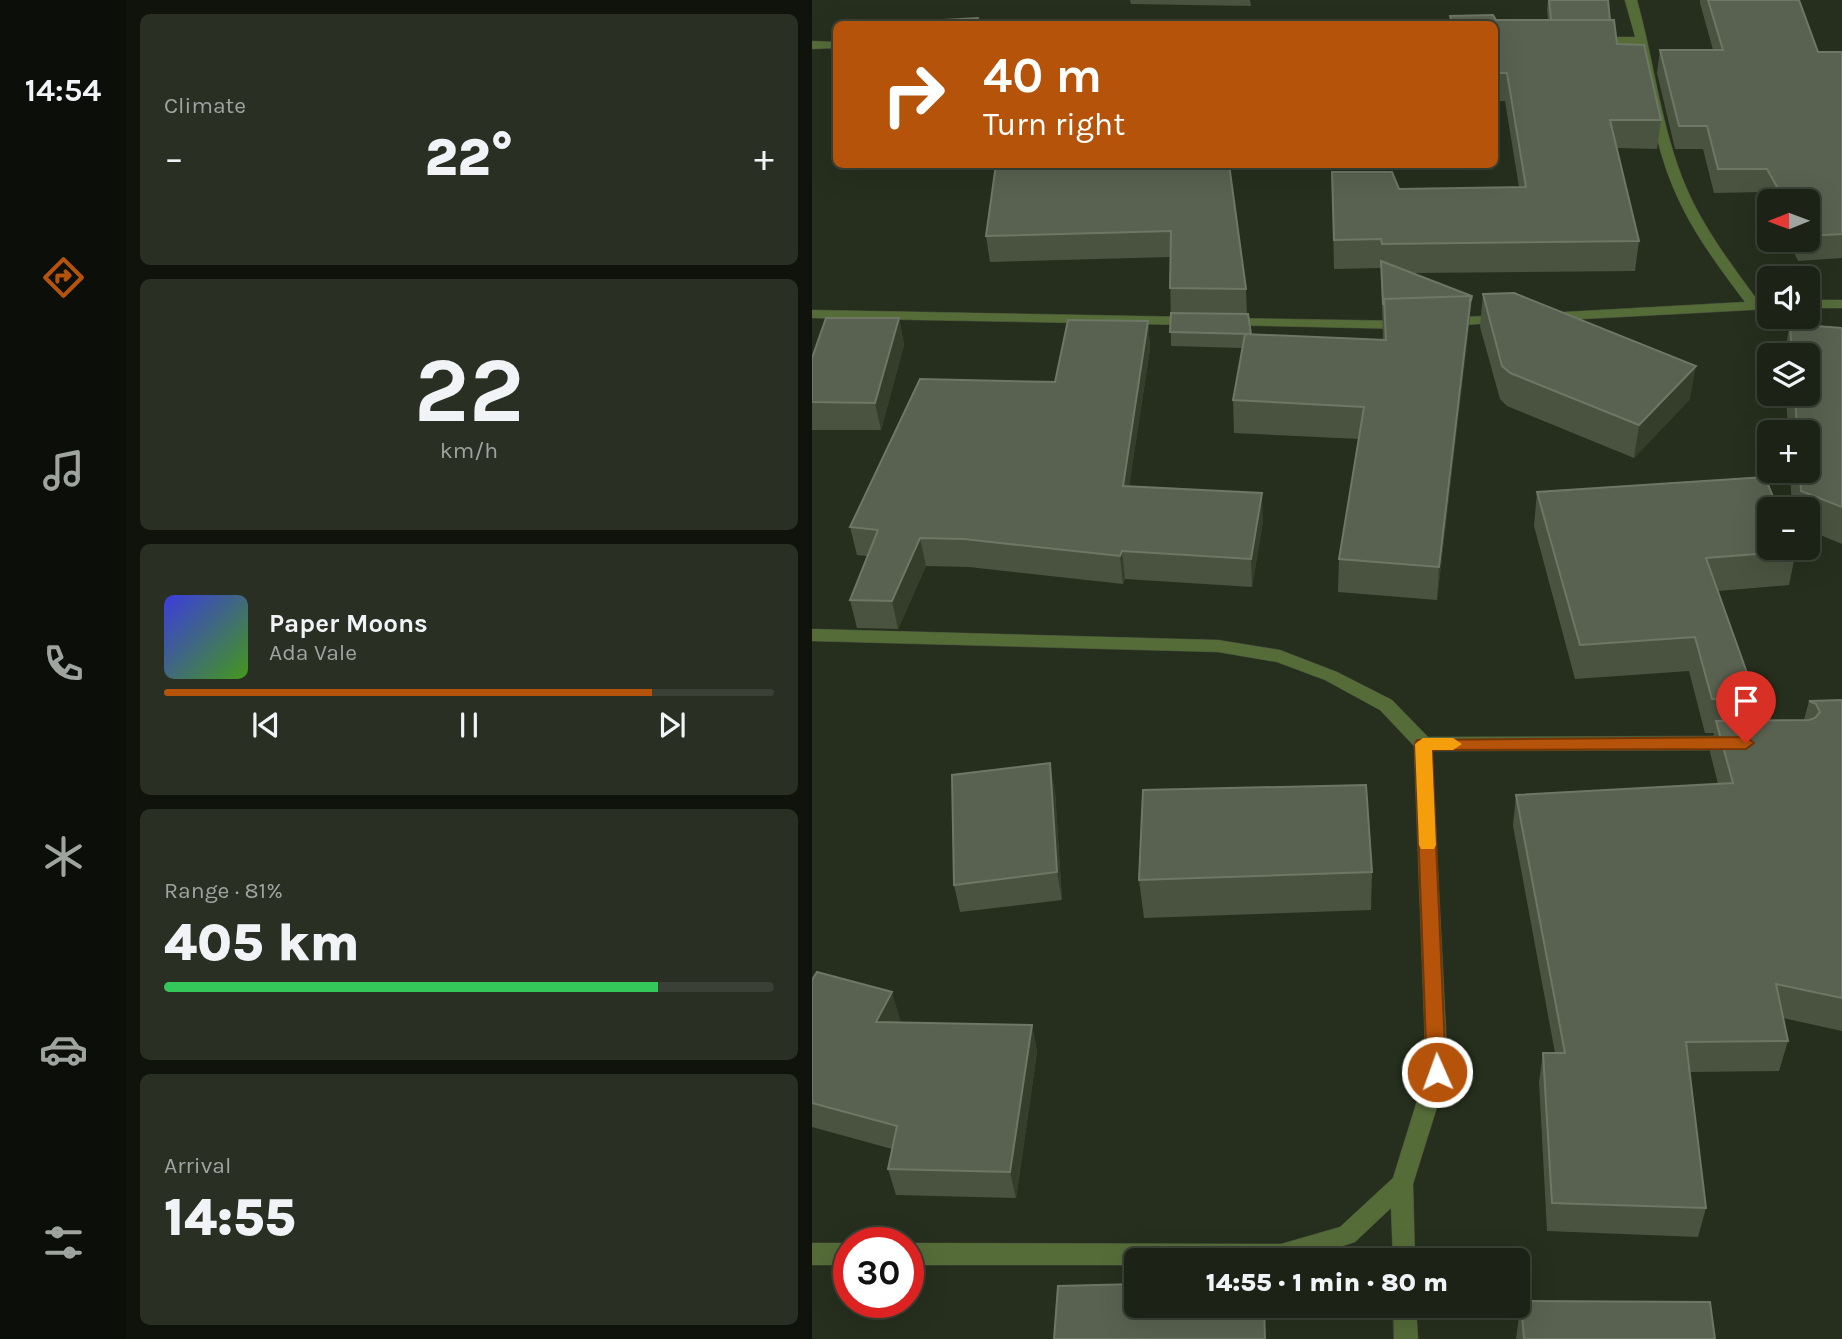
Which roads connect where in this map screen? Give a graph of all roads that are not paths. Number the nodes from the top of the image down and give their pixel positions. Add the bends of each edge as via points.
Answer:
1 (1631, 0) edge
2 (1576, 41) edge
3 (1643, 41) junction
4 (812, 45) edge
5 (833, 45) edge
6 (1757, 299) edge
7 (1820, 304) edge
8 (1842, 304) edge
9 (1757, 305) edge
10 (812, 314) edge
11 (812, 635) edge
12 (1758, 743) edge
13 (1423, 744) junction
14 (1402, 1184) junction
15 (1404, 1248) edge
16 (812, 1254) edge
17 (833, 1254) edge
18 (924, 1254) edge
19 (1405, 1318) edge
20 (1406, 1339) edge

1 - 3 street
2 - 3 street
3 - 6 street via 1673,168 1702,235
4 - 5 street
7 - 8 street
9 - 10 street via 1431,323
11 - 13 street via 1218,646 1280,656 1386,705
12 - 13 street
13 - 14 street via 1437,1072
14 - 15 street
14 - 18 street via 1347,1235 1281,1255
16 - 17 street
19 - 20 street

